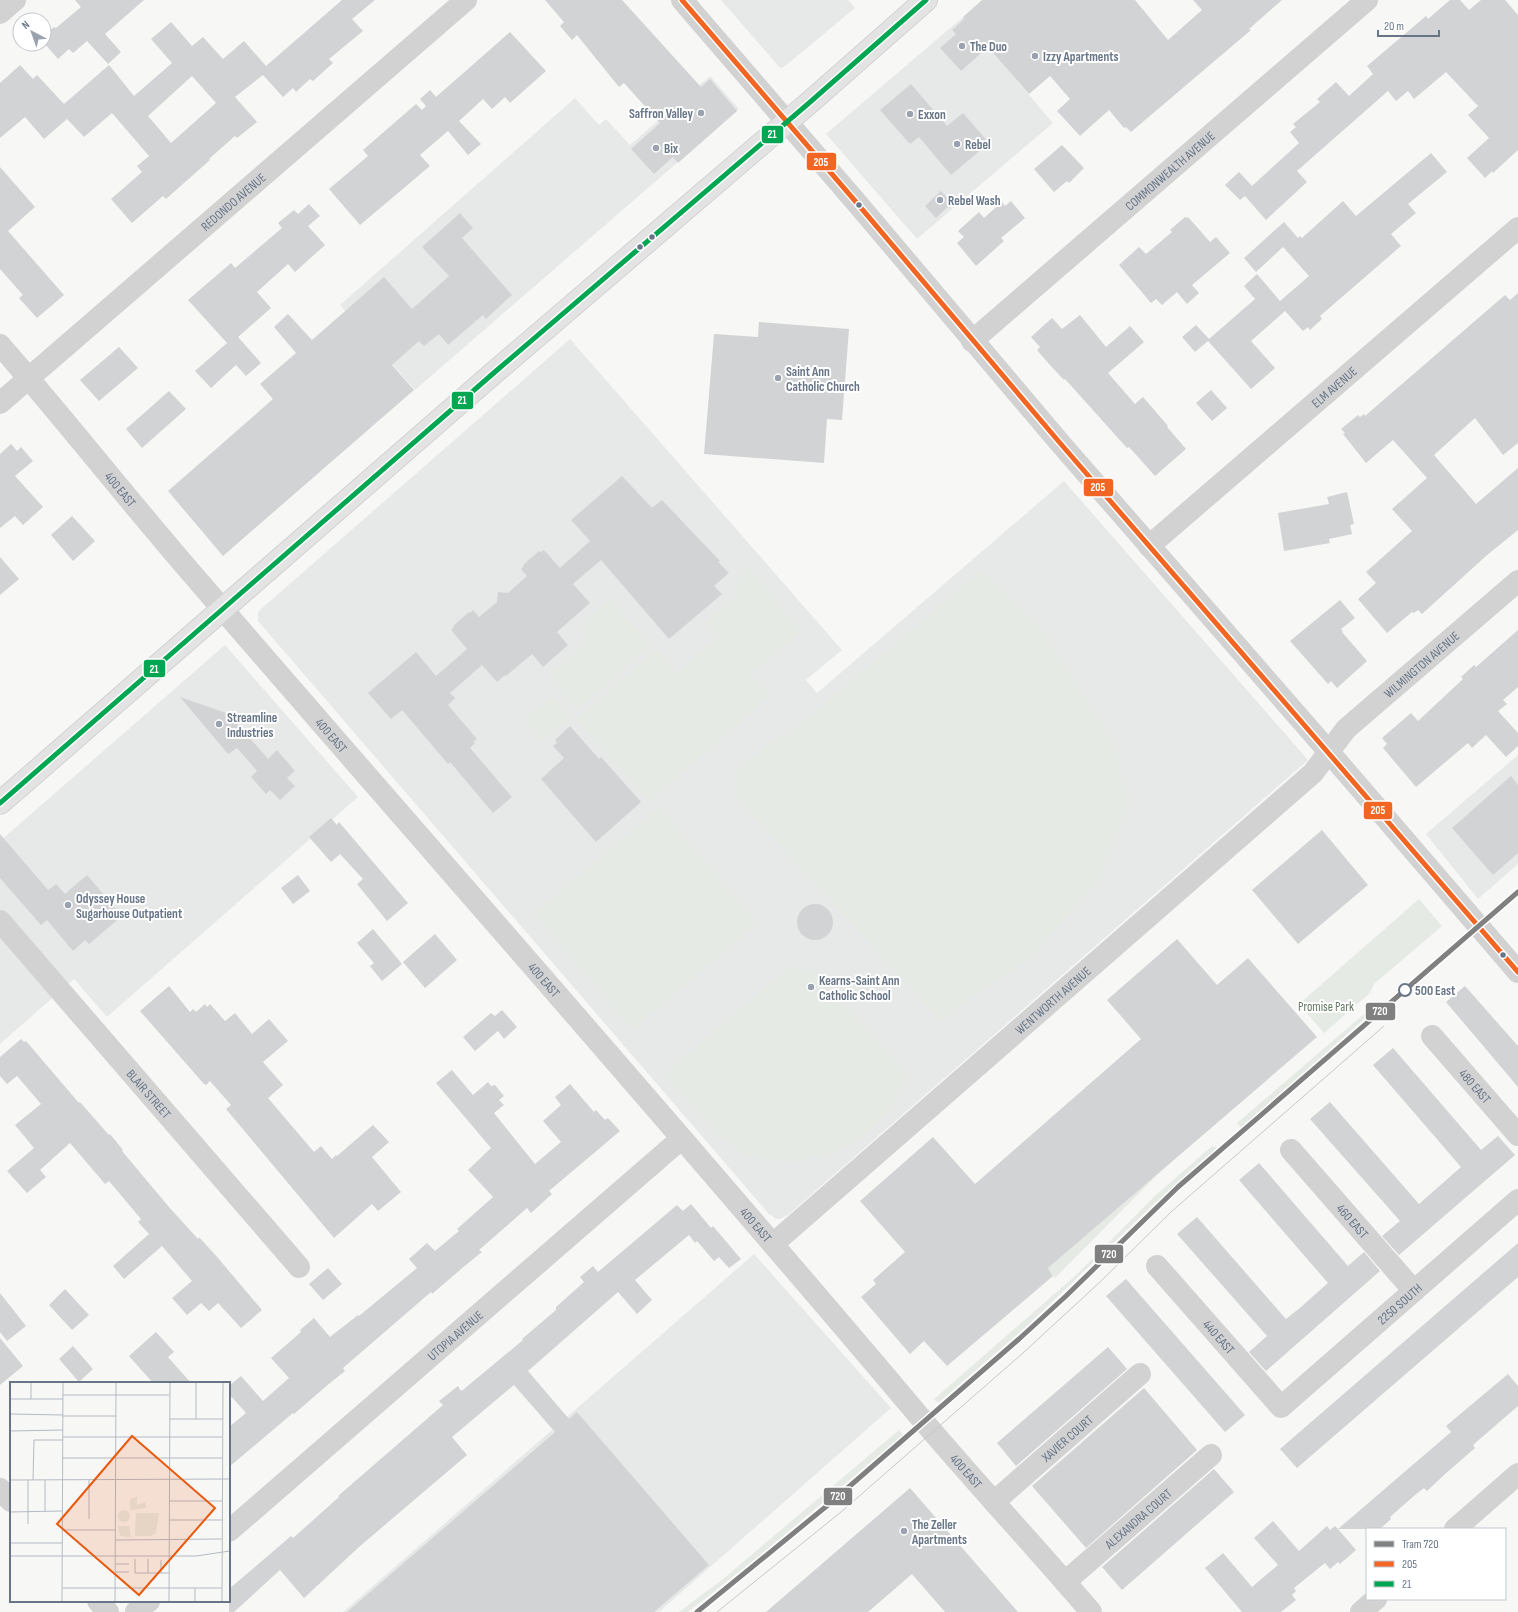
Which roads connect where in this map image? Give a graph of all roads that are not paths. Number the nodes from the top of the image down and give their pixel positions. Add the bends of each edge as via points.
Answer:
1 (15, 0) edge
2 (466, 0) edge
3 (682, 0) edge
4 (926, 0) edge
5 (1367, 0) edge
6 (0, 13) edge
7 (787, 121) junction
8 (1518, 228) edge
9 (972, 341) junction
10 (0, 345) edge
11 (29, 378) junction
12 (0, 403) edge
13 (1149, 546) junction
14 (1518, 581) edge
15 (223, 609) junction
16 (1329, 752) junction
17 (0, 803) edge
18 (0, 921) edge
19 (1518, 972) edge
20 (1432, 1036) dead end
21 (1518, 1135) edge
22 (681, 1139) junction
23 (1291, 1150) dead end
24 (1518, 1200) edge
25 (773, 1244) junction
26 (1157, 1266) dead end
27 (299, 1267) dead end
28 (1414, 1291) junction
29 (1140, 1374) dead end
30 (1280, 1407) joint
31 (1211, 1455) dead end
32 (1518, 1474) edge
33 (0, 1489) edge
34 (10, 1500) edge
35 (994, 1502) junction
36 (1456, 1528) edge
37 (230, 1530) edge
38 (1065, 1582) junction
39 (1375, 1600) edge
40 (99, 1602) edge
41 (148, 1602) edge
42 (108, 1612) edge
43 (136, 1612) edge
44 (1091, 1612) edge
45 (1361, 1612) edge

1 - 6 street
2 - 11 street, REDONDO AVENUE
3 - 7 street
4 - 7 main road
5 - 9 street, COMMONWEALTH AVENUE
7 - 9 street
7 - 15 main road
8 - 13 street, ELM AVENUE
9 - 13 street
10 - 11 street, 400 EAST
11 - 12 street, REDONDO AVENUE
11 - 15 street, 400 EAST
13 - 16 street
14 - 16 street, WILMINGTON AVENUE via 1346,729
15 - 17 main road
15 - 22 street, 400 EAST
16 - 19 street
16 - 25 street, WENTWORTH AVENUE via 1313,773
18 - 27 street, BLAIR STREET
20 - 21 street, 480 EAST
22 - 25 street, 400 EAST
22 - 37 street, UTOPIA AVENUE
23 - 28 street, 460 EAST
24 - 28 street, 2250 SOUTH
25 - 35 street, 400 EAST
26 - 30 street, 440 EAST
28 - 30 street, 2250 SOUTH
29 - 35 street, XAVIER COURT
31 - 38 street, ALEXANDRA COURT
32 - 36 street
33 - 34 street
35 - 38 street, 400 EAST
38 - 44 street, 400 EAST
39 - 45 street
40 - 42 street
41 - 43 street

